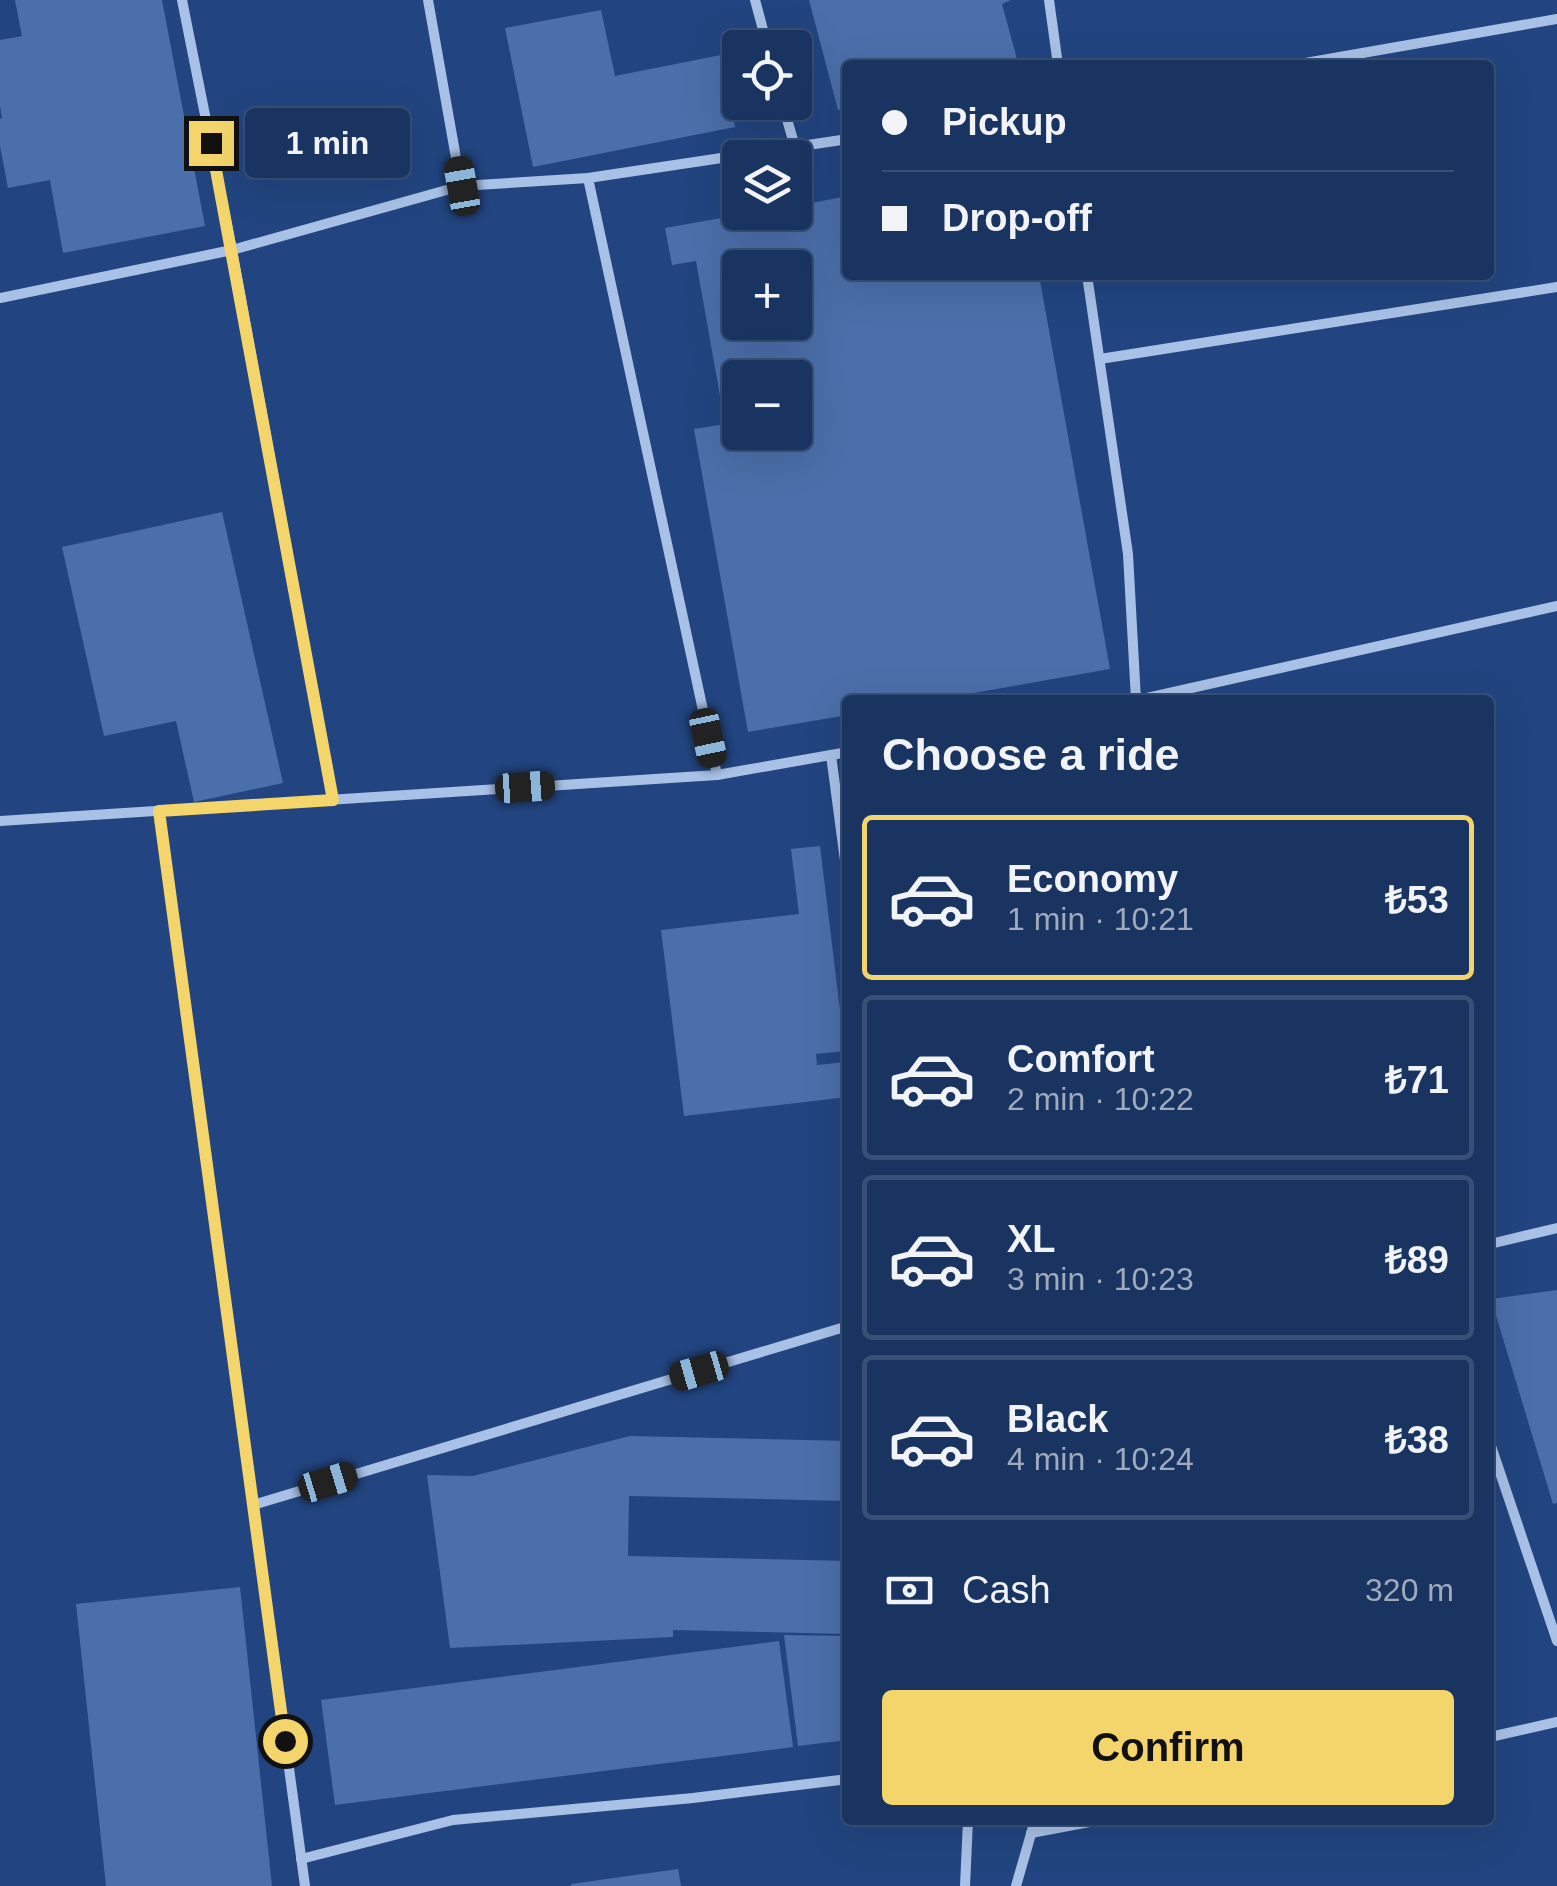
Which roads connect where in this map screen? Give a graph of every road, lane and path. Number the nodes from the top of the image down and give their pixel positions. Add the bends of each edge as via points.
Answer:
1 (182, 0) edge
2 (428, 0) edge
3 (755, 0) edge
4 (1048, 0) edge
5 (1557, 19) edge
6 (763, 30) edge
7 (1057, 60) edge
8 (1323, 60) edge
9 (842, 140) edge
10 (812, 144) edge
11 (722, 158) edge
12 (588, 178) junction
13 (462, 186) junction
14 (232, 250) junction
15 (1089, 280) edge
16 (1557, 287) edge
17 (0, 298) edge
18 (1100, 359) junction
19 (1557, 606) edge
20 (1137, 695) edge
21 (1159, 695) edge
22 (842, 753) edge
23 (832, 754) junction
24 (716, 775) junction
25 (333, 800) junction
26 (159, 811) junction
27 (0, 821) edge
28 (842, 835) edge
29 (1557, 1228) edge
30 (1494, 1243) edge
31 (842, 1328) edge
32 (1494, 1456) edge
33 (253, 1504) junction
34 (1557, 1641) edge
35 (1557, 1722) edge
36 (1494, 1736) edge
37 (842, 1780) edge
38 (968, 1825) edge
39 (1034, 1825) edge
40 (1073, 1825) edge
41 (1031, 1833) junction
42 (301, 1859) junction
43 (305, 1886) edge
44 (965, 1886) edge
45 (1016, 1886) edge

1 - 14 street
2 - 13 street
3 - 6 street
4 - 7 street
5 - 8 street
9 - 10 street
11 - 12 street
12 - 13 street
12 - 24 street
13 - 14 street
14 - 17 street
14 - 25 street
15 - 18 street
16 - 18 street
18 - 20 street via 1128,554
19 - 21 street
22 - 23 street
23 - 24 street
23 - 28 street
24 - 25 street
25 - 26 street
26 - 27 street
26 - 33 street
29 - 30 street
31 - 33 street
32 - 34 street
33 - 42 street
35 - 36 street
37 - 42 street via 453,1820
38 - 44 street
39 - 41 street
40 - 41 street
41 - 45 street
42 - 43 street

